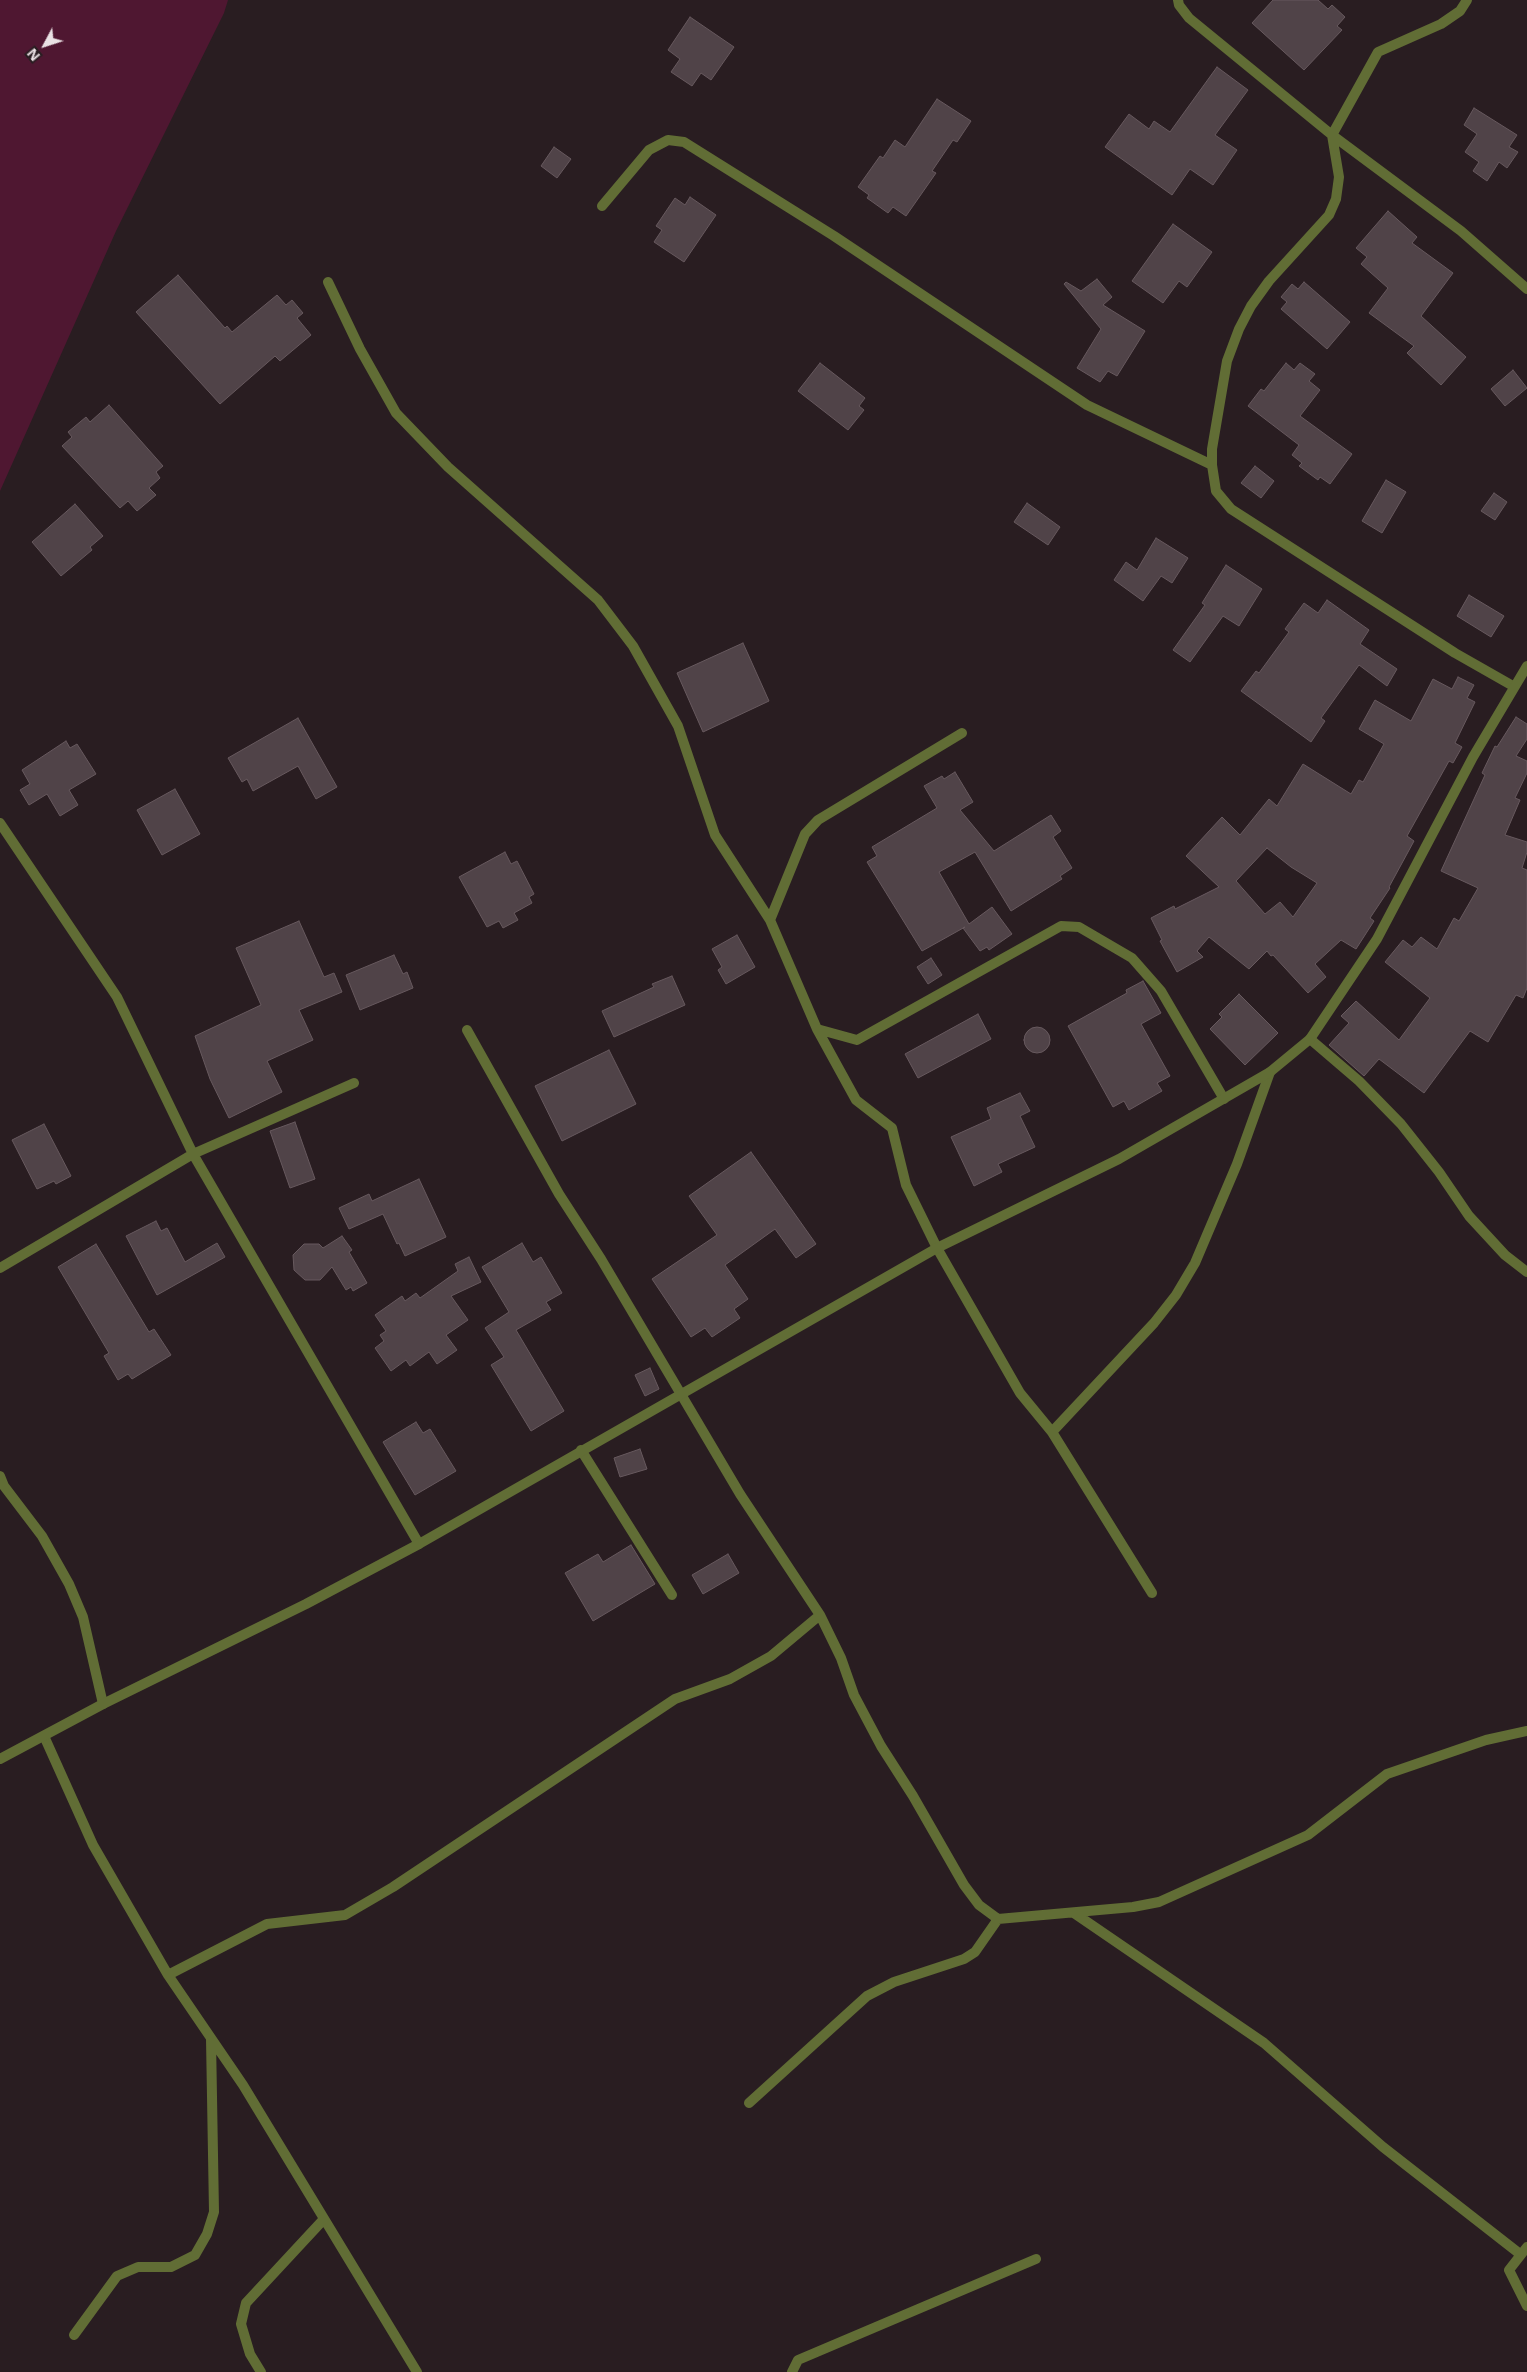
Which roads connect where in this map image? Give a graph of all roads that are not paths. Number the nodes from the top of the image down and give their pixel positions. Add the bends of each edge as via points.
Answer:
1 (1178, 0) edge
2 (1467, 0) edge
3 (1332, 135) junction
4 (602, 206) dead end
5 (328, 282) dead end
6 (1527, 289) edge
7 (1212, 465) junction
8 (1527, 666) edge
9 (1513, 686) junction
10 (962, 733) dead end
11 (0, 823) edge
12 (770, 920) junction
13 (817, 1029) junction
14 (467, 1030) dead end
15 (1310, 1039) junction
16 (1270, 1072) junction
17 (354, 1083) dead end
18 (1224, 1099) junction
19 (193, 1154) junction
20 (937, 1248) junction
21 (0, 1268) edge
22 (1527, 1272) edge
23 (680, 1394) junction
24 (1052, 1432) junction
25 (582, 1450) junction
26 (0, 1476) edge
27 (419, 1544) junction
28 (1152, 1593) dead end
29 (672, 1595) dead end
30 (820, 1615) junction
31 (103, 1704) junction
32 (1527, 1731) edge
33 (44, 1736) junction
34 (0, 1759) edge
35 (1074, 1913) junction
36 (998, 1919) junction
37 (168, 1975) junction
38 (211, 2038) junction
39 (749, 2103) dead end
40 (324, 2219) junction
41 (1524, 2250) edge
42 (1036, 2259) dead end
43 (1527, 2306) edge
44 (74, 2335) dead end
45 (261, 2372) edge
46 (417, 2372) edge
47 (792, 2372) edge

1 - 3 street via 1189,18
2 - 3 street via 1460,10 1441,24 1378,52
3 - 6 street via 1461,231
3 - 7 street via 1339,177 1336,200 1315,233 1269,281 1238,329 1228,360
4 - 7 street via 648,150 668,140 684,142 834,236 1087,406
5 - 12 street via 396,413 448,467 598,600 633,646 678,726 715,835
7 - 9 street via 1216,491 1231,509
8 - 9 street
9 - 15 street via 1377,938
10 - 12 street via 818,820 804,834
11 - 19 street via 117,997
12 - 13 street
13 - 18 street via 857,1040 1061,926 1079,927 1132,958 1161,991
13 - 20 street via 856,1100 892,1128 906,1185
14 - 23 street via 560,1194
15 - 16 street
15 - 22 street via 1359,1081 1401,1124 1469,1216 1505,1255
16 - 18 street
16 - 24 street via 1237,1164 1199,1254 1176,1295
17 - 19 street
18 - 20 street via 1119,1159
19 - 21 street
19 - 27 street
20 - 23 street
20 - 24 street via 1020,1393
23 - 25 street
23 - 30 street via 740,1494
24 - 28 street
25 - 27 street
25 - 29 street
26 - 31 street via 42,1536 69,1584 83,1617
27 - 31 street
30 - 36 street via 841,1658 854,1695 881,1746 914,1796 964,1884 979,1906
30 - 37 street via 771,1656 730,1679 675,1699 393,1887 345,1915 267,1924
31 - 33 street
32 - 35 street via 1486,1740 1387,1774 1308,1835 1185,1892 1159,1902
33 - 34 street
33 - 37 street via 93,1844
35 - 36 street
35 - 41 street via 1264,2043 1383,2147
36 - 39 street via 975,1952 964,1959 894,1982 867,1996
37 - 38 street
38 - 40 street
38 - 44 street via 214,2212 207,2234 195,2255 171,2267 138,2267 117,2276
40 - 45 street via 246,2303 241,2324 250,2354
40 - 46 street
41 - 43 street via 1509,2270
42 - 47 street via 798,2360

